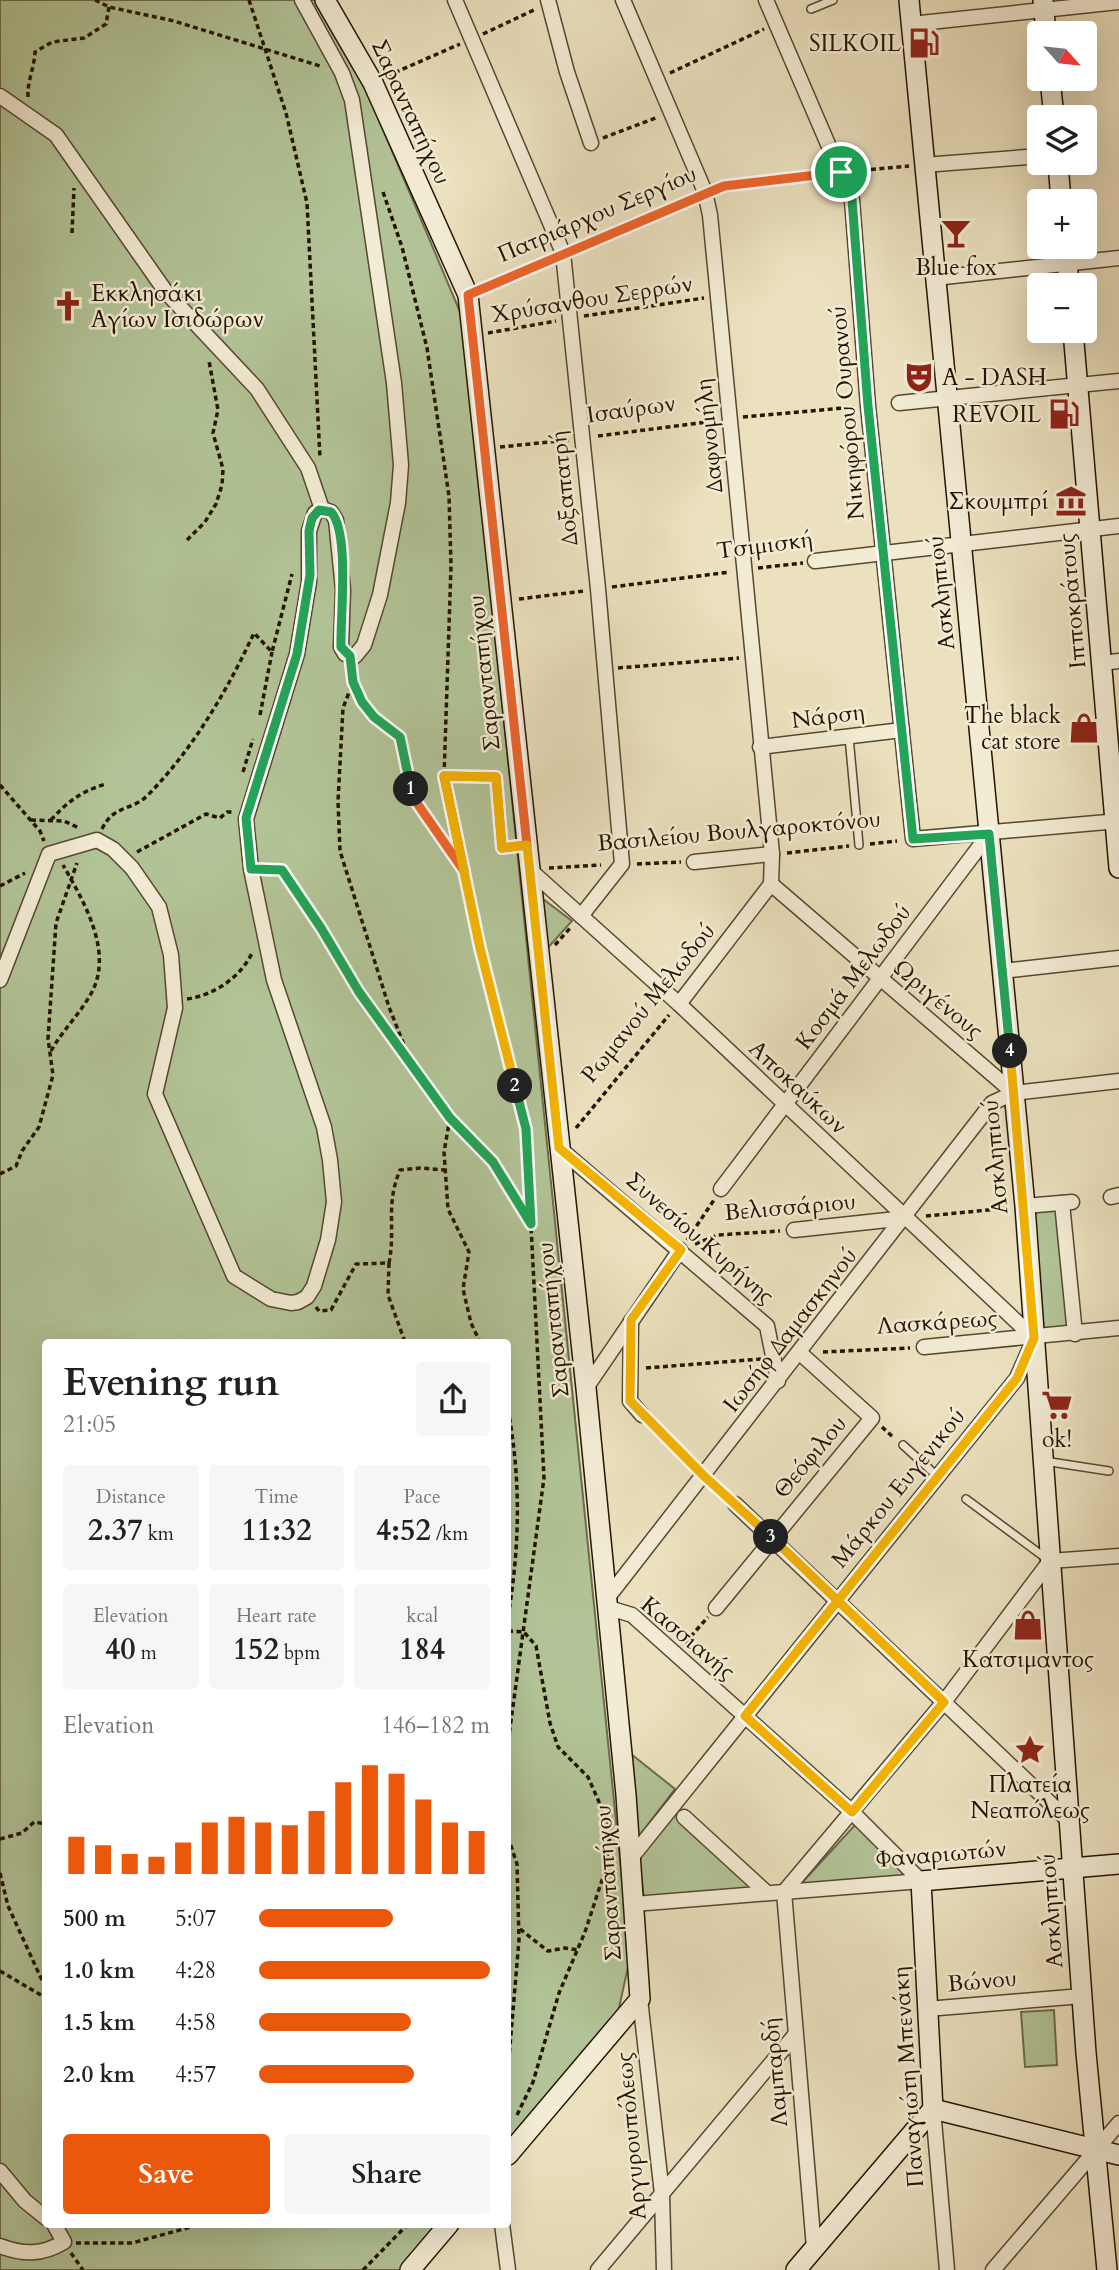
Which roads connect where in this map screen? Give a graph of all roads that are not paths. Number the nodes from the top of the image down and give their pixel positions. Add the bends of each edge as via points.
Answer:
1 (302, 0) edge
2 (325, 0) edge
3 (455, 0) edge
4 (623, 0) edge
5 (766, 0) edge
6 (833, 0) edge
7 (909, 0) edge
8 (551, 1) edge
9 (1119, 2) edge
10 (1044, 5) edge
11 (811, 9) dead end
12 (911, 24) junction
13 (0, 96) edge
14 (591, 143) road end
15 (1027, 157) edge
16 (924, 165) junction
17 (841, 172) junction
18 (753, 183) road end
19 (1097, 257) edge
20 (1119, 258) edge
21 (1043, 259) edge
22 (935, 278) junction
23 (1074, 343) edge
24 (1119, 381) edge
25 (1078, 385) junction
26 (947, 398) junction
27 (899, 403) dead end
28 (323, 509) junction
29 (1119, 526) edge
30 (1090, 529) junction
31 (961, 544) junction
32 (882, 552) junction
33 (815, 561) road end
34 (1110, 662) edge
35 (902, 730) junction
36 (849, 737) junction
37 (760, 747) junction
38 (1117, 821) edge
39 (989, 834) junction
40 (913, 839) joint
41 (859, 845) road end
42 (772, 854) junction
43 (694, 862) road end
44 (1119, 868) edge
45 (530, 870) junction
46 (771, 884) junction
47 (580, 916) junction
48 (1119, 958) edge
49 (1002, 971) junction
50 (880, 979) junction
51 (0, 981) edge
52 (678, 1004) junction
53 (1119, 1081) edge
54 (1014, 1093) junction
55 (785, 1106) junction
56 (559, 1148) junction
57 (721, 1189) road end
58 (1025, 1206) junction
59 (906, 1219) junction
60 (794, 1230) road end
61 (681, 1250) junction
62 (631, 1320) junction
63 (1119, 1328) edge
64 (1075, 1334) junction
65 (1034, 1338) junction
66 (924, 1347) road end
67 (800, 1353) junction
68 (778, 1381) junction
69 (586, 1388) junction
70 (642, 1415) road end
71 (903, 1445) road end
72 (1043, 1461) junction
73 (1109, 1471) dead end
74 (937, 1476) junction
75 (967, 1499) dead end
76 (735, 1504) dead end
77 (772, 1538) junction
78 (1119, 1556) edge
79 (1050, 1561) junction
80 (838, 1600) junction
81 (606, 1604) junction
82 (716, 1608) road end
83 (944, 1702) junction
84 (745, 1716) junction
85 (852, 1812) junction
86 (684, 1817) dead end
87 (1069, 1821) junction
88 (631, 1858) junction
89 (1119, 1864) edge
90 (1072, 1868) junction
91 (921, 1881) junction
92 (784, 1892) junction
93 (767, 1893) junction
94 (634, 1904) junction
95 (1082, 1996) junction
96 (640, 1999) junction
97 (927, 2008) junction
98 (794, 2035) junction
99 (933, 2109) junction
100 (1119, 2123) edge
101 (1096, 2150) junction
102 (511, 2151) edge
103 (1119, 2155) edge
104 (0, 2171) edge
105 (662, 2194) junction
106 (42, 2215) edge
107 (56, 2228) edge
108 (446, 2228) edge
109 (503, 2228) edge
110 (0, 2246) edge
111 (814, 2248) junction
112 (410, 2270) edge
113 (508, 2270) edge
114 (598, 2270) edge
115 (664, 2270) edge
116 (796, 2270) edge
117 (947, 2270) edge
118 (993, 2270) edge
119 (1107, 2270) edge

1 - 28 street via 352,100 387,328 401,465 380,595 362,650 350,656 341,647 338,527 334,516
2 - 45 street, Σαρανταπήχου via 373,83 468,295
3 - 47 street, Δοξαπατρή via 563,253 622,864
4 - 37 street, Δαφνομήλη via 705,192
5 - 17 street, Νικηφόρου Ουρανού
6 - 11 lane
7 - 12 street, Ασκληπιού
8 - 14 street via 567,72
9 - 10 street
10 - 12 street
12 - 16 street, Ασκληπιού
13 - 28 street via 56,135 166,292 257,389 308,468
15 - 16 street
16 - 22 street, Ασκληπιού
17 - 18 lane
17 - 32 street, Νικηφόρου Ουρανού via 852,200
19 - 20 street
21 - 22 street
22 - 26 street, Ασκληπιού
23 - 25 street, Ιπποκράτους
24 - 25 street
25 - 26 street
25 - 30 street, Ιπποκράτους
26 - 27 street
26 - 31 street, Ασκληπιού
28 - 51 street via 310,523 310,575 297,654 246,818 251,869 274,980 324,1127 330,1160 334,1202 328,1240 320,1274 307,1297 280,1302 234,1276 155,1094 175,1008 172,956 159,907 127,863 94,834 49,854
29 - 30 street, Τσιμισκή
30 - 31 street, Τσιμισκή
30 - 34 street, Ιπποκράτους
31 - 32 street, Τσιμισκή
31 - 39 street, Ασκληπιού
32 - 33 street, Τσιμισκή
32 - 35 street, Νικηφόρου Ουρανού
34 - 38 street, Ιπποκράτους
35 - 36 street, Νάρση
35 - 40 street, Νικηφόρου Ουρανού
36 - 37 street, Νάρση
36 - 41 lane
37 - 42 street, Δαφνομήλη
38 - 39 street, Βασιλείου Βουλγαροκτόνου
38 - 44 street, Ιπποκράτους
39 - 40 street, Βασιλείου Βουλγαροκτόνου
39 - 49 street, Ασκληπιού
39 - 50 street, Κοσμά Μελωδού
42 - 43 street, Βασιλείου Βουλγαροκτόνου
42 - 46 street, Δαφνομήλη
45 - 47 street, Αποκαύκων
45 - 56 street, Σαρανταπήχου
46 - 50 street, Ωριγένους
46 - 52 street, Ρωμανού Μελωδού
47 - 52 street, Αποκαύκων
48 - 49 street
49 - 54 street, Ασκληπιού
50 - 54 street, Ωριγένους
50 - 55 street, Κοσμά Μελωδού
52 - 55 street, Αποκαύκων
53 - 54 street
54 - 58 street, Ασκληπιού
54 - 59 street, Ιωσήφ Δαμασκηνού via 992,1103
55 - 57 street, Κοσμά Μελωδού
55 - 59 street, Αποκαύκων
56 - 61 street, Συνεσίου Κυρήνης
56 - 69 street, Σαρανταπήχου
58 - 64 street via 1067,1203
58 - 65 street, Ασκληπιού
59 - 60 street, Βελισσάριου
59 - 65 street, Αποκαύκων
59 - 67 street, Ιωσήφ Δαμασκηνού
61 - 62 street
61 - 68 street, Συνεσίου Κυρήνης via 767,1326
62 - 69 street
62 - 70 street via 630,1401
63 - 64 street, Λασκάρεως
64 - 65 street, Λασκάρεως
65 - 66 street, Λασκάρεως
65 - 72 street, Ασκληπιού
65 - 74 street, Μάρκου Ευγενικού via 1017,1378
67 - 68 street, Ιωσήφ Δαμασκηνού
67 - 77 street, Θεόφιλου via 872,1418
68 - 81 street, Ιωσήφ Δαμασκηνού
69 - 81 street, Σαρανταπήχου
71 - 74 lane
72 - 73 lane
72 - 79 street, Ασκληπιού
74 - 80 street, Μάρκου Ευγενικού
75 - 79 lane
76 - 77 street
77 - 80 street
77 - 82 street, Θεόφιλου
78 - 79 street
79 - 83 street
79 - 87 street, Ασκληπιού
80 - 83 street
80 - 84 street, Μάρκου Ευγενικού
81 - 84 street, Κασσιανής via 632,1615
81 - 88 street, Σαρανταπήχου
83 - 85 street
83 - 87 street
84 - 85 street, Κασσιανής
84 - 88 street, Μάρκου Ευγενικού
85 - 91 street, Κασσιανής
85 - 92 street
86 - 93 street
87 - 90 street, Ασκληπιού
88 - 94 street, Σαρανταπήχου
89 - 90 street, Φαναριωτών
90 - 91 street, Φαναριωτών
90 - 95 street, Ασκληπιού
91 - 92 street, Φαναριωτών
91 - 97 street, Παναγιώτη Μπενάκη
92 - 93 street, Φαναριωτών
92 - 98 street, Λαμπαρδή
93 - 94 street, Φαναριωτών
94 - 96 street, Σαρανταπήχου
95 - 97 street, Βώνου
95 - 101 street, Ασκληπιού
96 - 102 street
96 - 105 street, Αργυρουπόλεως
97 - 99 street, Παναγιώτη Μπενάκη
98 - 105 street
98 - 111 street, Λαμπαρδή
99 - 101 street
99 - 111 street
99 - 117 street, Παναγιώτη Μπενάκη
100 - 101 street
101 - 103 street
101 - 118 street
101 - 119 street, Ασκληπιού
104 - 106 street
105 - 114 street
105 - 115 street, Αργυρουπόλεως
107 - 110 street via 64,2242 45,2253
108 - 112 street
109 - 113 street
111 - 116 street

